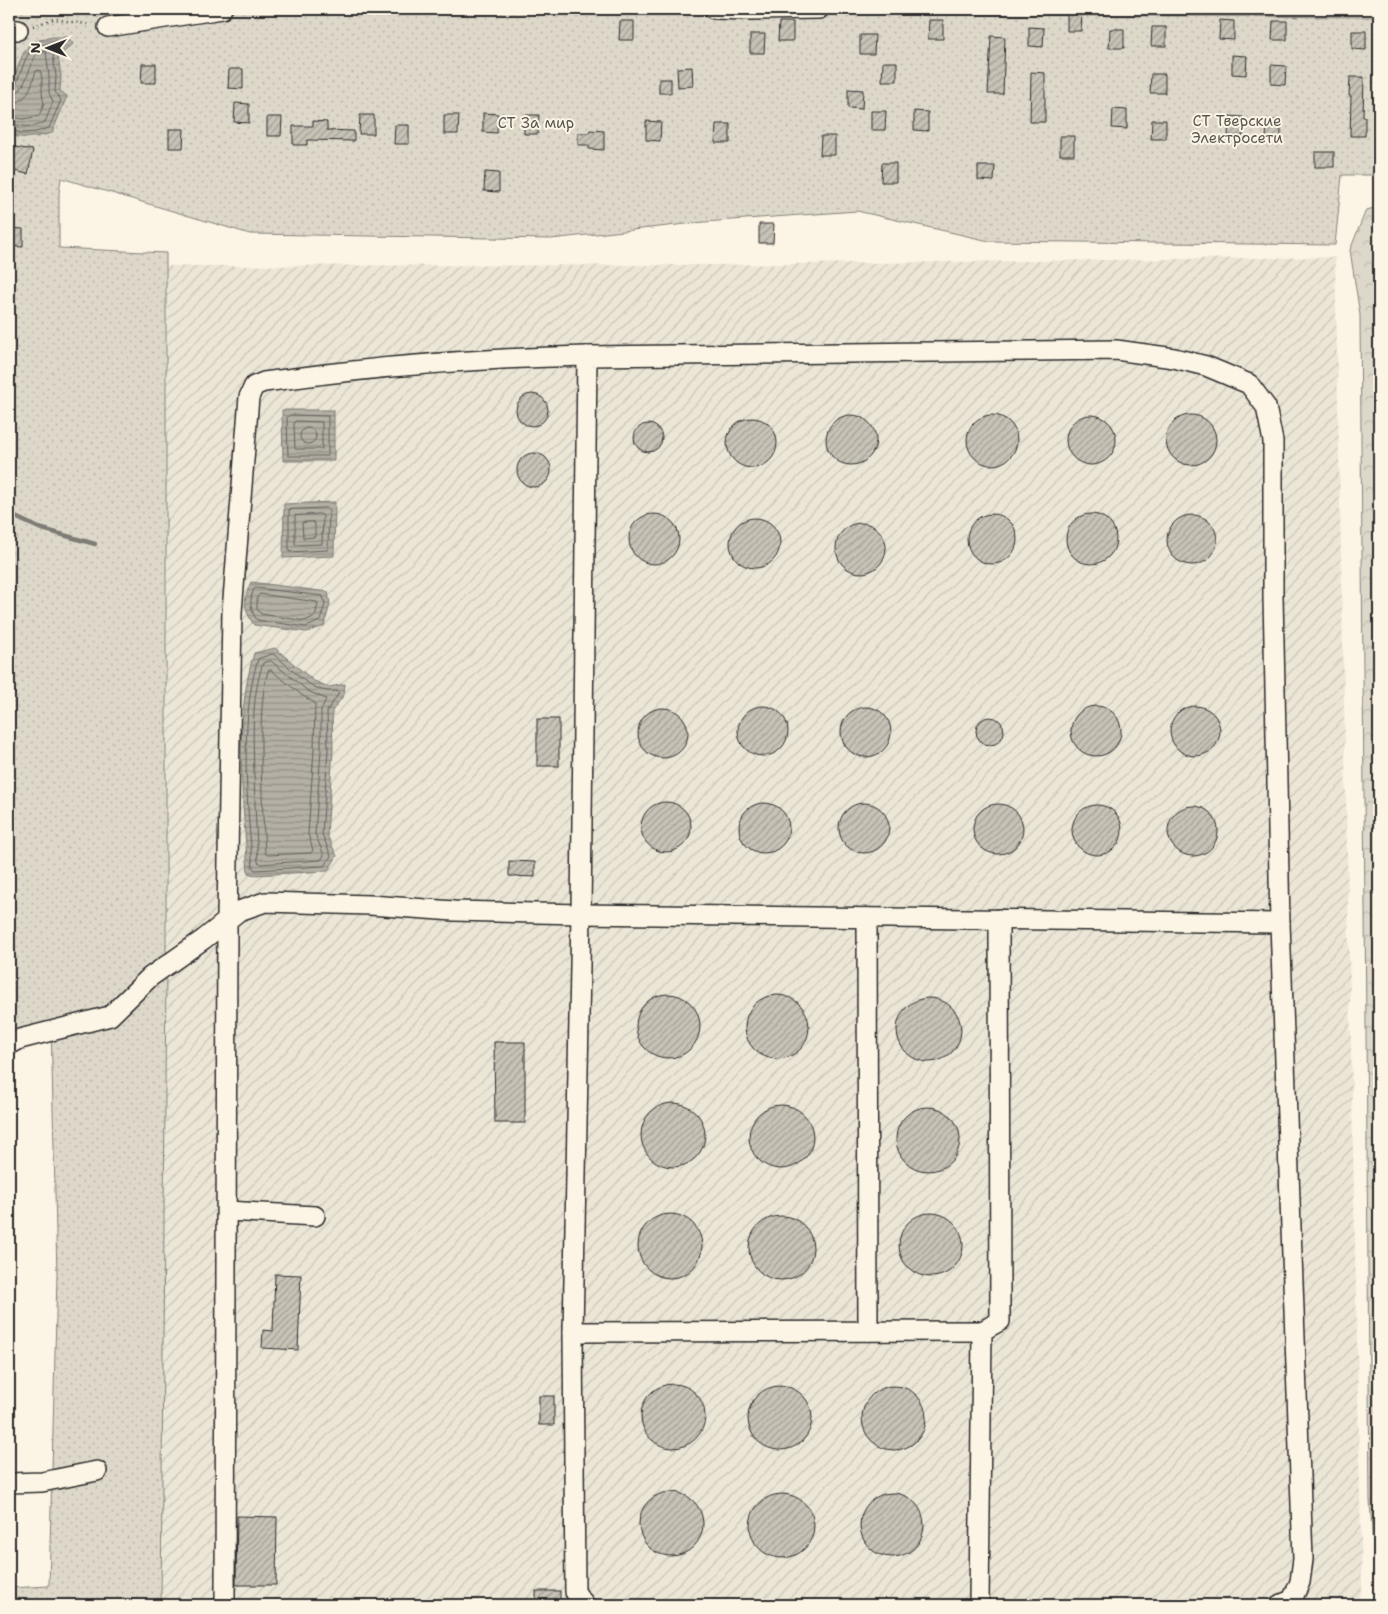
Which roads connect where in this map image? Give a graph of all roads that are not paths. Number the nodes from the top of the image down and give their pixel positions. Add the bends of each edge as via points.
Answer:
1 (222, 9) edge
2 (714, 9) edge
3 (819, 9) edge
4 (747, 10) edge
5 (108, 26) road end
6 (587, 356) junction
7 (581, 914) junction
8 (867, 918) junction
9 (227, 919) junction
10 (999, 919) junction
11 (1280, 923) junction
12 (9, 1045) edge
13 (227, 1211) junction
14 (315, 1216) dead end
15 (868, 1331) junction
16 (982, 1331) junction
17 (573, 1332) junction
18 (96, 1471) dead end
19 (9, 1483) edge
20 (225, 1605) edge
21 (585, 1605) edge
22 (979, 1605) edge
23 (1279, 1605) edge

1 - 5 street
2 - 4 street
3 - 4 street
6 - 7 street
6 - 9 street via 347,371 254,386 249,397 232,612
6 - 11 street via 1116,350 1206,366 1249,384 1266,407 1273,440
7 - 8 street
7 - 9 street via 454,912 370,905 265,902 238,911
7 - 17 street
8 - 10 street
8 - 15 street
9 - 12 street via 150,977 110,1016 20,1039
9 - 13 street
10 - 11 street
10 - 16 street via 1000,1320
11 - 23 street via 1303,1559 1300,1582 1292,1600
13 - 14 street
13 - 20 street
15 - 16 street
15 - 17 street
16 - 22 street
17 - 21 street via 575,1592
18 - 19 street via 42,1482

